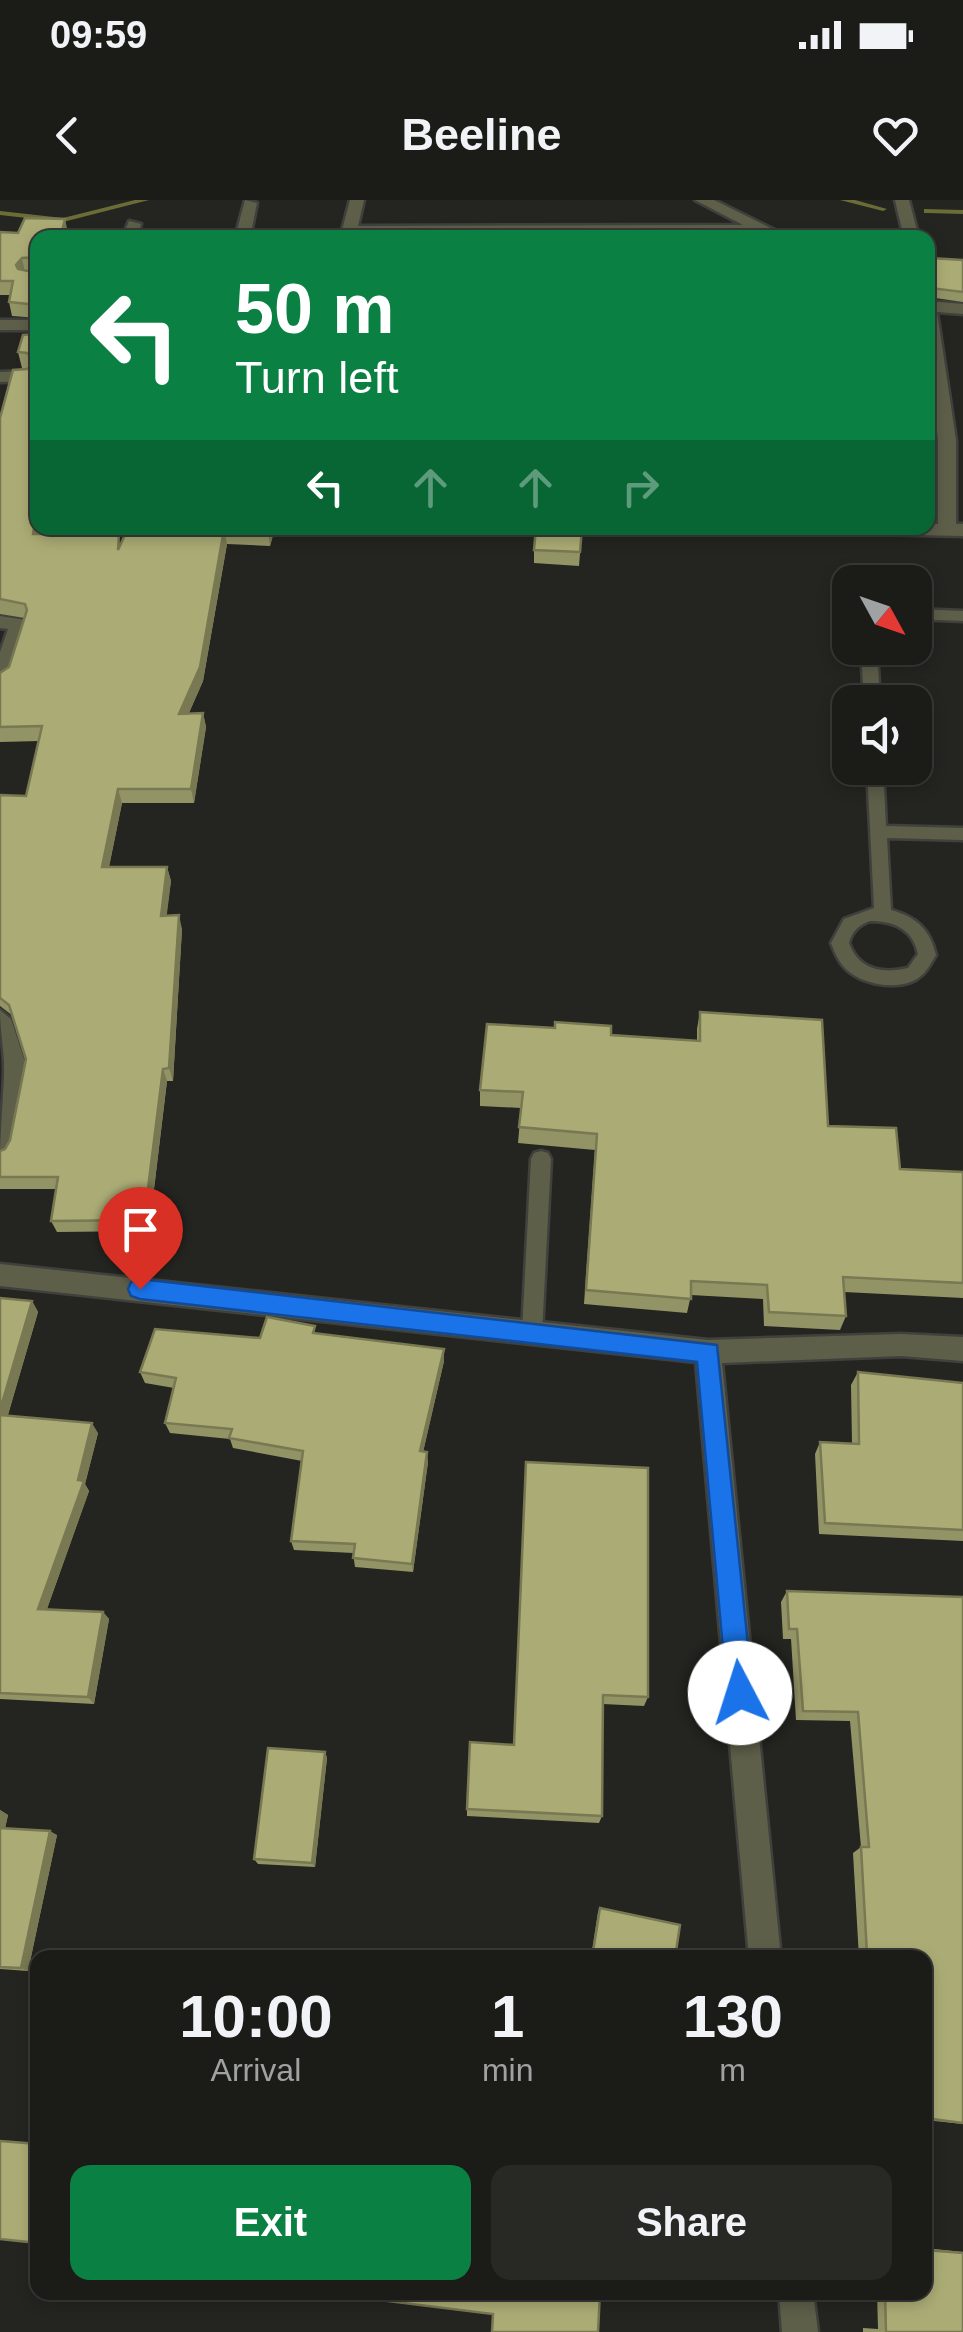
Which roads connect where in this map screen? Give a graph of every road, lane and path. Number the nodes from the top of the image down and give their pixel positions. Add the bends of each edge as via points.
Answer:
1 (356, 200) edge
2 (702, 200) edge
3 (902, 200) edge
4 (250, 203) dead end
5 (244, 230) edge
6 (349, 230) edge
7 (763, 230) edge
8 (910, 230) edge
9 (935, 307) edge
10 (963, 309) edge
11 (0, 325) edge
12 (30, 325) edge
13 (935, 352) edge
14 (29, 376) edge
15 (0, 377) edge
16 (939, 378) junction
17 (963, 379) edge
18 (955, 441) edge
19 (955, 530) edge
20 (932, 615) edge
21 (963, 616) edge
22 (0, 622) edge
23 (0, 680) edge
24 (876, 785) edge
25 (879, 832) junction
26 (963, 834) edge
27 (883, 914) junction
28 (0, 1020) edge
29 (0, 1152) edge
30 (541, 1159) dead end
31 (0, 1275) edge
32 (532, 1333) junction
33 (963, 1349) edge
34 (708, 1352) junction
35 (764, 1950) edge
36 (797, 2300) edge
37 (800, 2332) edge

1 - 6 street
2 - 7 street
3 - 8 street
4 - 5 street
9 - 10 street
11 - 12 street
13 - 16 street
14 - 15 street
16 - 17 street
16 - 18 street
18 - 19 street
20 - 21 lane
22 - 23 street via 19,624
24 - 25 lane
25 - 26 lane
25 - 27 lane
27 - 27 lane via 910,924 926,944 927,955 914,973 886,980 860,972 843,954 848,924
28 - 29 street via 16,1071
30 - 32 lane
31 - 32 street
32 - 34 street
33 - 34 street
34 - 35 street
36 - 37 street

